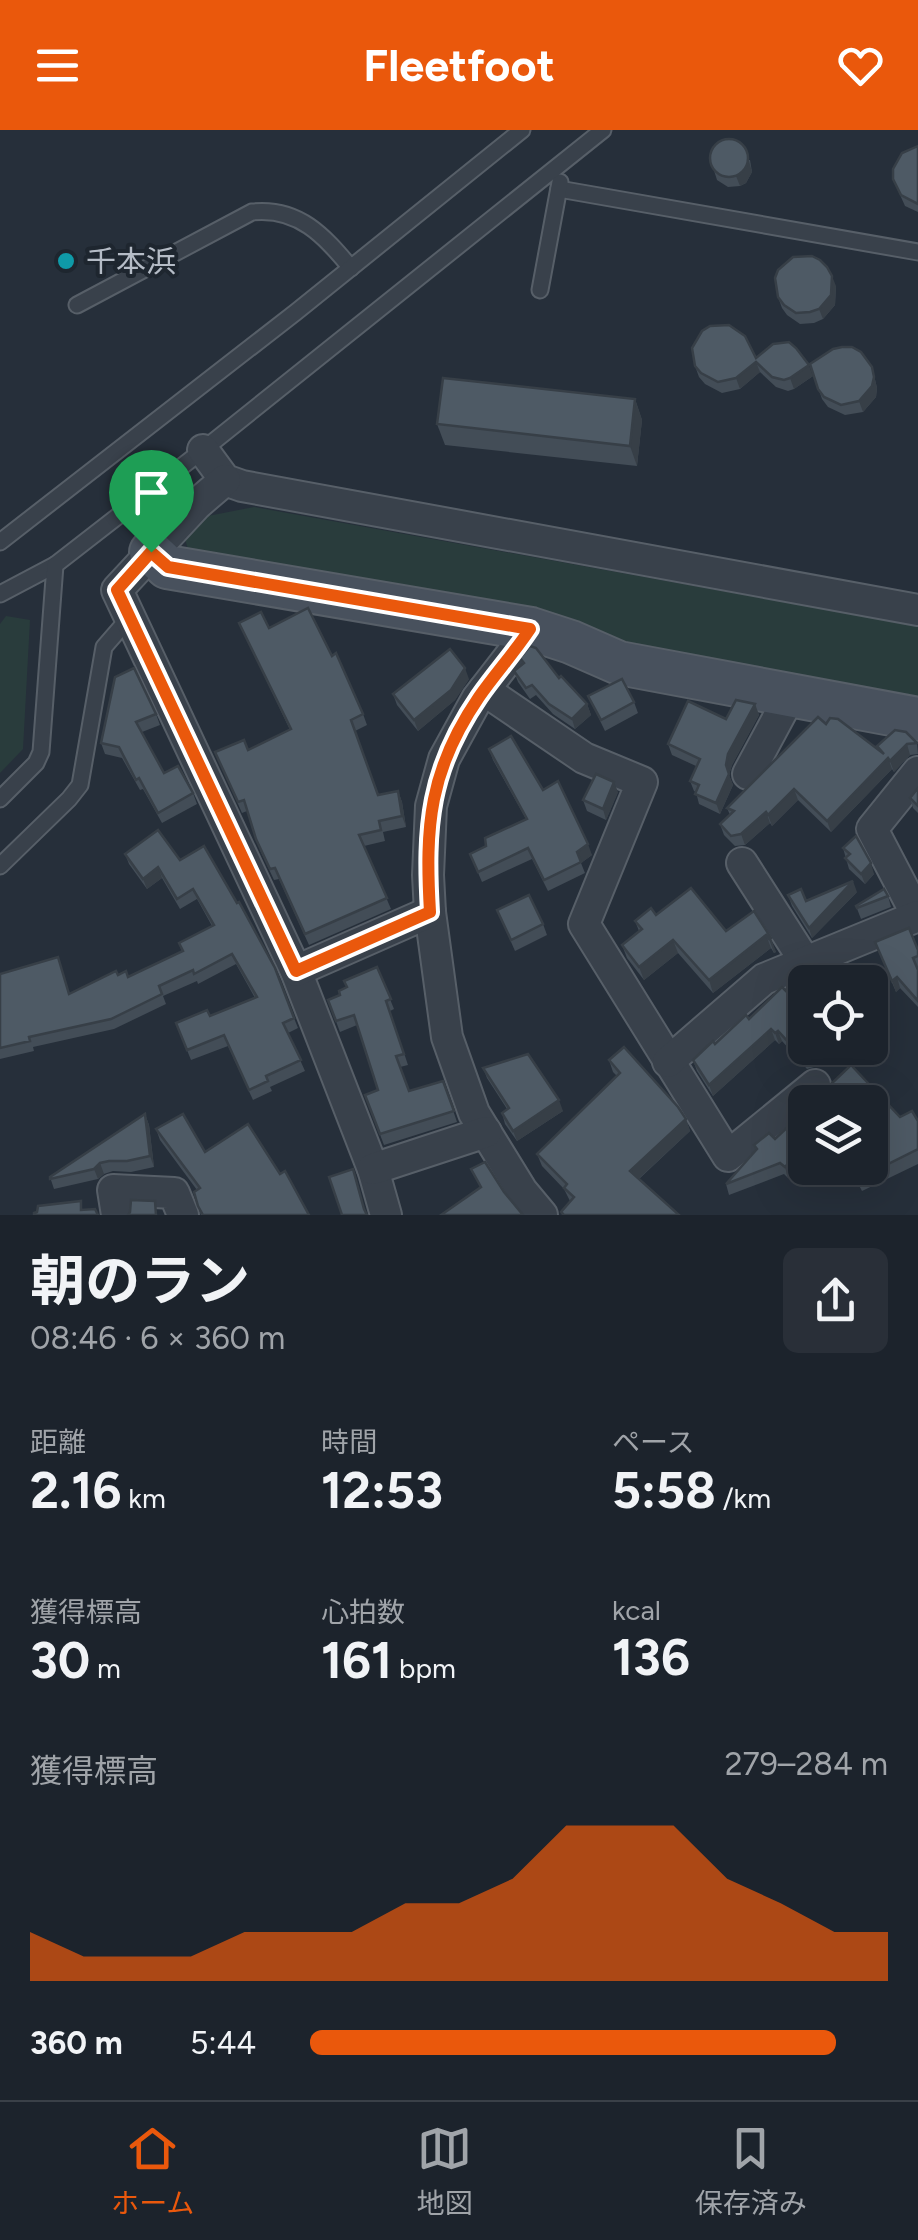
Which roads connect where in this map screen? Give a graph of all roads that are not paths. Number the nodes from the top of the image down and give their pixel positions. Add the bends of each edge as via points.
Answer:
1 (522, 130) edge
2 (603, 130) edge
3 (566, 159) junction
4 (559, 189) junction
5 (918, 252) edge
6 (351, 268) junction
7 (540, 290) dead end
8 (77, 305) dead end
9 (204, 450) junction
10 (225, 480) junction
11 (0, 542) edge
12 (151, 552) junction
13 (54, 565) junction
14 (0, 594) edge
15 (918, 610) edge
16 (130, 617) junction
17 (530, 629) junction
18 (484, 690) junction
19 (790, 696) junction
20 (918, 718) edge
21 (918, 772) edge
22 (748, 774) dead end
23 (0, 799) edge
24 (742, 863) dead end
25 (0, 866) edge
26 (430, 912) junction
27 (918, 917) edge
28 (806, 962) junction
29 (296, 971) junction
30 (668, 1062) junction
31 (788, 1107) edge
32 (486, 1132) junction
33 (373, 1168) junction
34 (117, 1215) edge
35 (183, 1215) edge
36 (386, 1215) edge
37 (542, 1215) edge

1 - 6 lane
2 - 3 lane
3 - 4 lane
3 - 9 lane
4 - 5 lane
4 - 7 lane
6 - 8 lane via 313,227 267,210 252,212
6 - 11 lane
9 - 10 street
9 - 13 lane
10 - 12 street
10 - 15 street
12 - 16 street via 117,590
12 - 17 street via 168,567
13 - 14 lane
13 - 23 lane via 42,752
16 - 25 lane via 104,647 80,785
16 - 29 street
17 - 18 street
17 - 19 street via 618,663
18 - 26 street via 444,759 431,806
18 - 30 street via 584,758 642,782 584,924
19 - 20 street
19 - 22 street
21 - 27 street via 872,829
24 - 28 street
26 - 29 street
26 - 32 street via 447,1037
27 - 28 street
28 - 30 street via 764,979
29 - 33 street
30 - 31 street via 728,1156
32 - 33 street
32 - 37 street
33 - 36 street
34 - 35 street via 113,1190 174,1194

